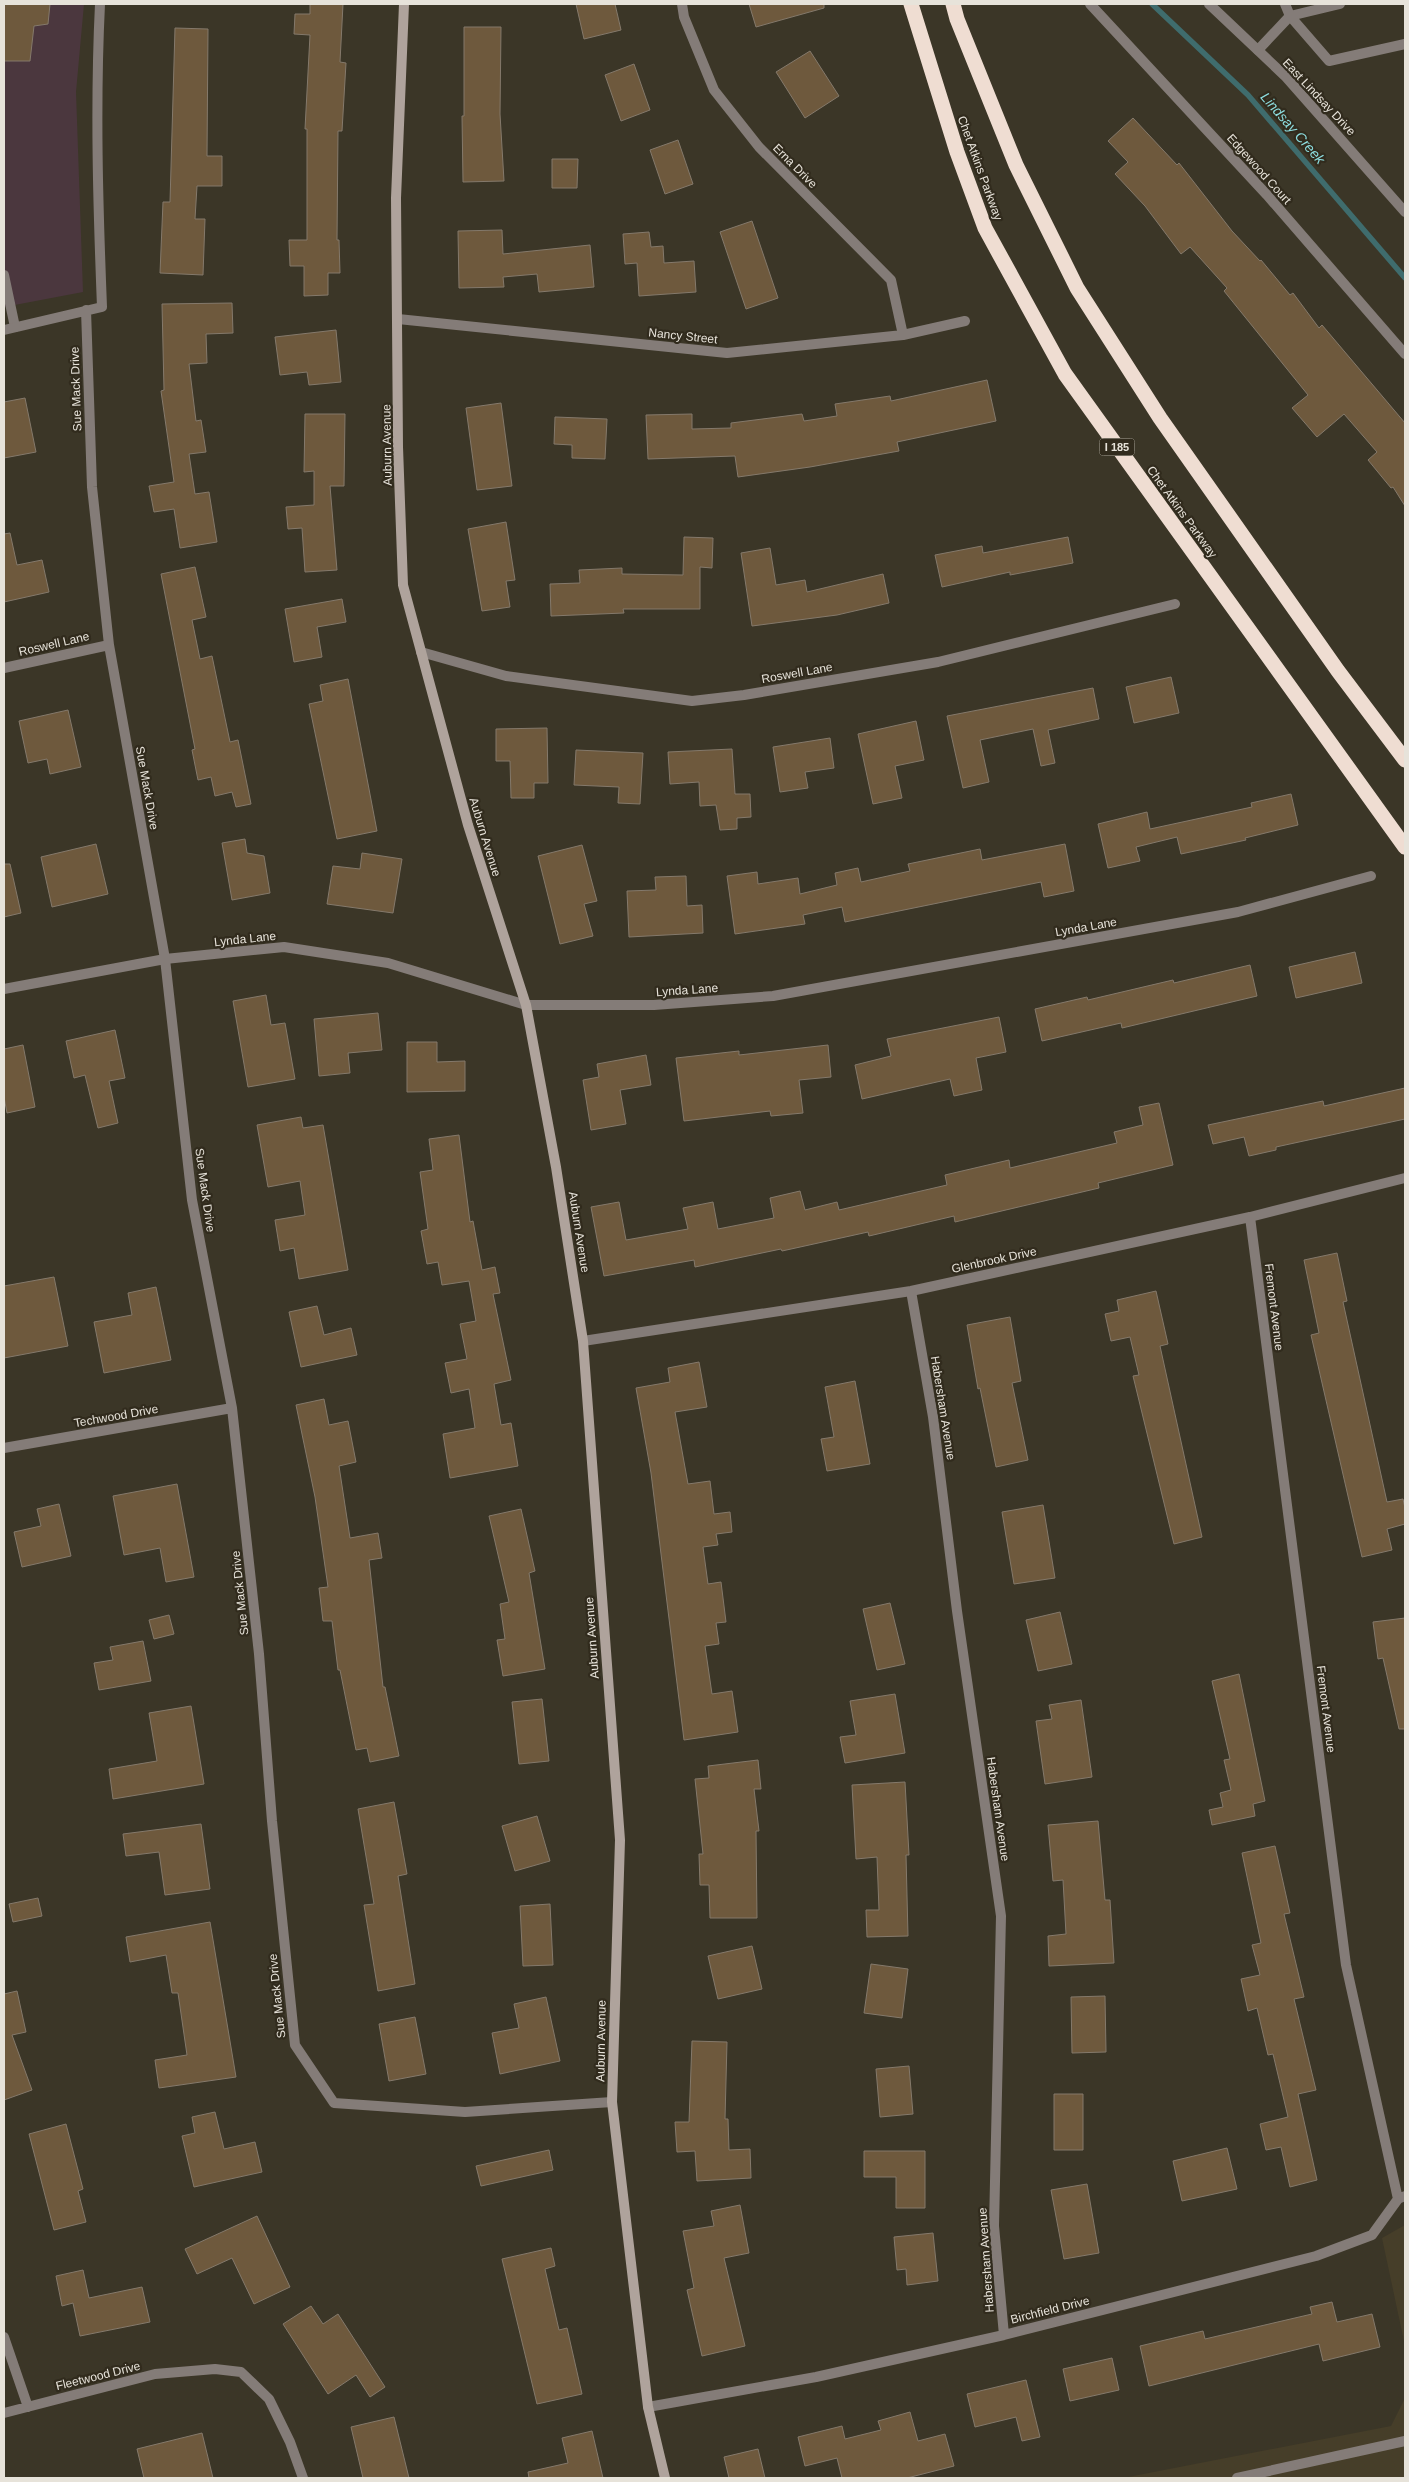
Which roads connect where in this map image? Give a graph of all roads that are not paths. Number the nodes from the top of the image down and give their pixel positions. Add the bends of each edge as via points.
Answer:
1 (100, 4) edge
2 (404, 4) edge
3 (682, 4) edge
4 (911, 4) edge
5 (953, 4) edge
6 (1090, 4) edge
7 (1210, 4) edge
8 (1285, 4) edge
9 (1340, 4) edge
10 (1290, 16) junction
11 (1405, 44) edge
12 (1258, 50) junction
13 (1405, 212) edge
14 (4, 275) edge
15 (86, 310) junction
16 (398, 319) junction
17 (965, 321) dead end
18 (15, 328) junction
19 (4, 330) edge
20 (903, 335) junction
21 (1405, 354) edge
22 (1175, 604) dead end
23 (109, 645) junction
24 (421, 652) junction
25 (4, 668) edge
26 (1405, 760) edge
27 (1405, 847) edge
28 (1371, 876) dead end
29 (165, 959) junction
30 (4, 989) edge
31 (526, 1005) junction
32 (1405, 1178) edge
33 (1250, 1217) junction
34 (911, 1291) junction
35 (583, 1340) junction
36 (232, 1408) junction
37 (4, 1448) edge
38 (612, 2102) junction
39 (1402, 2198) edge
40 (1004, 2335) junction
41 (4, 2337) edge
42 (28, 2407) junction
43 (648, 2407) junction
44 (4, 2413) edge
45 (1405, 2441) edge
46 (303, 2478) edge
47 (665, 2478) edge
48 (1237, 2478) edge

1 - 15 street via 96,169 102,307
2 - 16 street, Auburn Avenue via 396,198
3 - 20 street, Erna Drive via 714,90 759,147 891,280
4 - 27 highway, Chet Atkins Parkway / I 185 via 957,152 985,228 1065,374
5 - 26 highway via 1016,165 1077,288 1165,426
6 - 21 street, Edgewood Court via 1267,195
7 - 12 street, East Lindsay Drive
8 - 10 street
9 - 10 street
10 - 11 street via 1328,61
10 - 12 street
12 - 13 street, East Lindsay Drive via 1285,76
14 - 18 street
15 - 18 street
15 - 23 street, Sue Mack Drive via 92,488
16 - 20 street, Nancy Street via 727,353
16 - 24 street, Auburn Avenue via 398,448 404,585
17 - 20 street, Nancy Street
18 - 19 street
22 - 24 street, Roswell Lane via 938,662 692,701 506,676
23 - 25 street, Roswell Lane
23 - 29 street, Sue Mack Drive
24 - 31 street, Auburn Avenue via 468,825
28 - 31 street, Lynda Lane via 1238,912 773,996 654,1004
29 - 30 street, Lynda Lane
29 - 31 street, Lynda Lane via 284,948 388,963
29 - 36 street, Sue Mack Drive via 192,1200
31 - 35 street, Auburn Avenue
32 - 33 street, Glenbrook Drive
33 - 34 street, Glenbrook Drive
33 - 39 street, Fremont Avenue via 1346,1965
34 - 35 street, Glenbrook Drive
34 - 40 street, Habersham Avenue via 933,1417 1001,1916 994,2226
35 - 38 street, Auburn Avenue via 620,1840
36 - 37 street, Techwood Drive
36 - 38 street, Sue Mack Drive via 259,1654 295,2045 334,2103 465,2112
38 - 43 street, Auburn Avenue
39 - 40 street, Birchfield Drive via 1372,2235 1316,2256
40 - 43 street, Birchfield Drive via 816,2377
41 - 42 street
42 - 44 street, Fleetwood Drive
42 - 46 street, Fleetwood Drive via 155,2374 215,2369 241,2372 270,2399
43 - 47 street, Auburn Avenue
45 - 48 street

